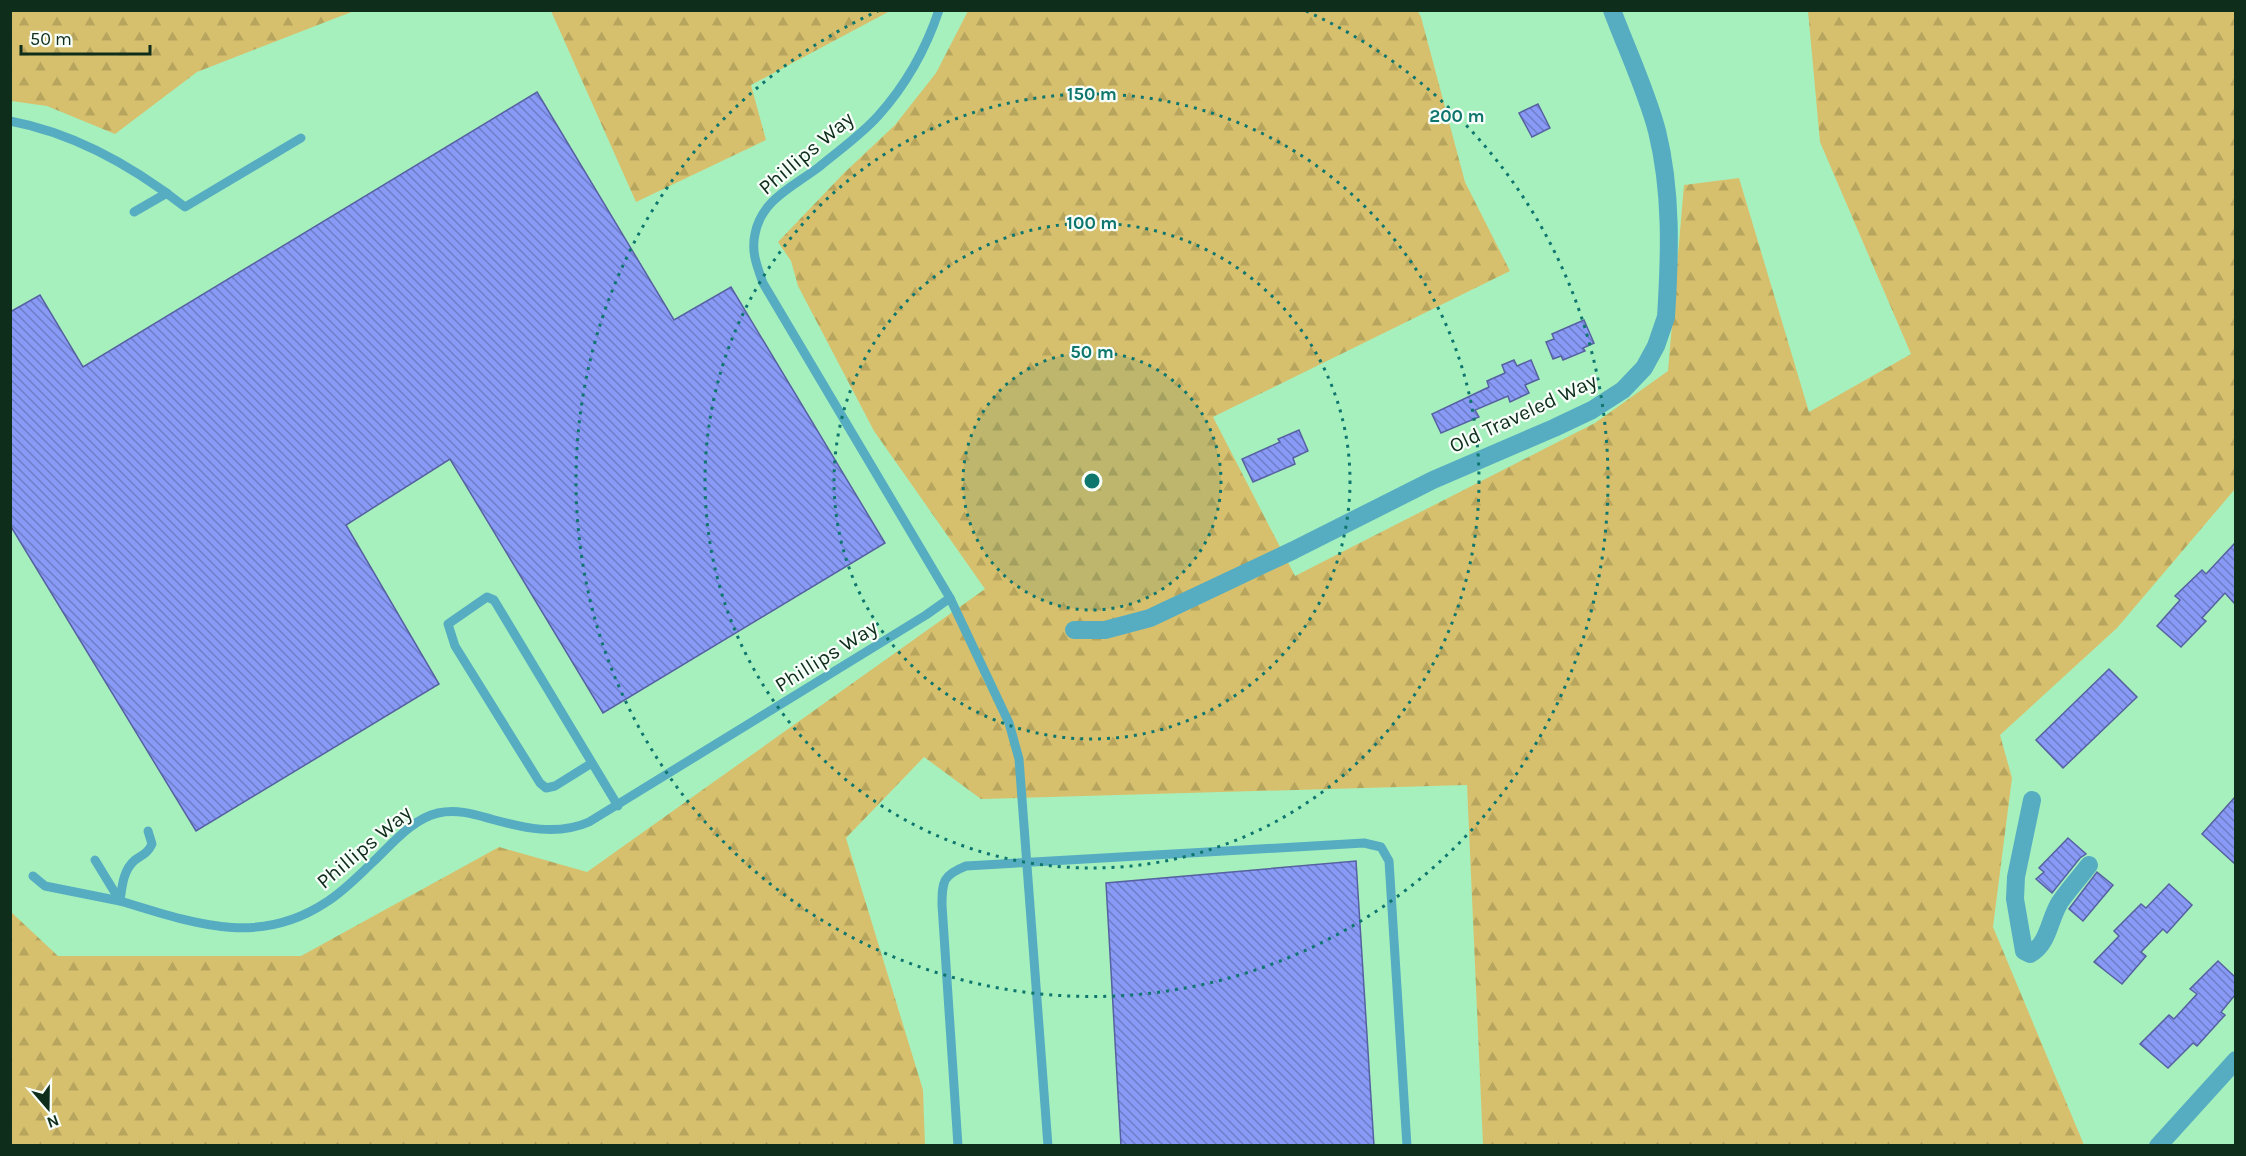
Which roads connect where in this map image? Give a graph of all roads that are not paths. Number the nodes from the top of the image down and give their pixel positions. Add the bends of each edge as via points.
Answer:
1 (939, 10) edge
2 (1612, 10) edge
3 (10, 121) edge
4 (301, 138) dead end
5 (167, 193) junction
6 (134, 212) dead end
7 (950, 598) junction
8 (1074, 630) dead end
9 (592, 763) junction
10 (2032, 800) dead end
11 (618, 806) junction
12 (148, 831) dead end
13 (95, 860) dead end
14 (1027, 862) junction
15 (2090, 865) dead end
16 (33, 876) dead end
17 (120, 901) junction
18 (2235, 1060) edge
19 (957, 1146) edge
20 (1048, 1146) edge
21 (1407, 1146) edge
22 (2158, 1146) edge

1 - 7 lane, Phillips Way via 900,88 876,118 769,204 759,218 753,246 762,283
2 - 8 street, Old Traveled Way via 1656,129 1666,175 1669,219 1666,317 1651,357 1634,379 1592,410 1484,456 1150,618 1105,630
3 - 5 lane via 86,146 136,171
4 - 5 lane via 185,207
5 - 6 lane
7 - 11 lane, Phillips Way
7 - 14 lane via 1009,723 1017,750
9 - 9 lane via 494,600 487,597 448,624 454,646 540,783 546,788 555,786
9 - 11 lane
10 - 15 street via 2016,877 2015,899 2024,951 2030,954 2045,940 2059,904
11 - 17 lane, Phillips Way via 579,826 558,830 527,828 467,812 431,815 410,828 328,901 270,926 207,926
12 - 17 lane via 152,844 128,867
13 - 17 lane
14 - 19 lane via 966,866 950,872 942,885
14 - 20 lane
14 - 21 lane via 1364,843 1381,847 1389,861
16 - 17 lane, Phillips Way via 45,886
18 - 22 street

